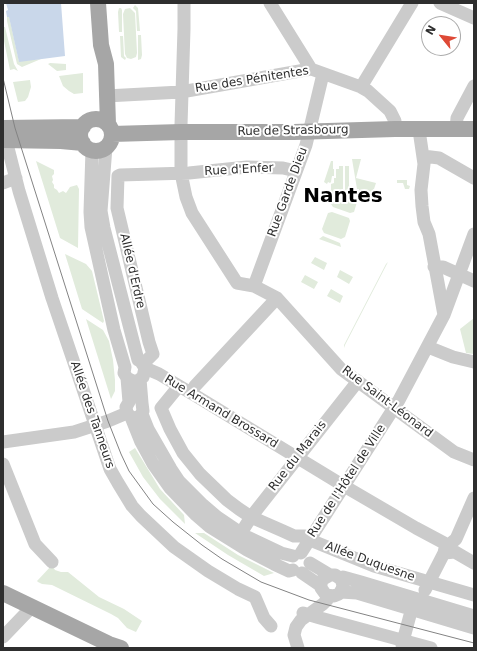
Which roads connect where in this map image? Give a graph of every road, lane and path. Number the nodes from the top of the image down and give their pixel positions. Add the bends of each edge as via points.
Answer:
1 (98, 3) edge
2 (184, 3) edge
3 (270, 3) edge
4 (412, 3) edge
5 (445, 6) edge
6 (474, 18) edge
7 (101, 46) junction
8 (317, 71) junction
9 (474, 86) edge
10 (361, 87) junction
11 (181, 92) junction
12 (106, 96) junction
13 (395, 129) junction
14 (456, 129) junction
15 (474, 129) edge
16 (419, 130) junction
17 (310, 131) junction
18 (181, 132) junction
19 (97, 135) junction
20 (4, 136) edge
21 (423, 156) junction
22 (296, 171) junction
23 (181, 172) junction
24 (120, 175) joint
25 (16, 178) junction
26 (474, 178) edge
27 (3, 183) edge
28 (474, 234) edge
29 (434, 267) junction
30 (460, 274) junction
31 (474, 281) edge
32 (254, 286) junction
33 (277, 298) junction
34 (444, 314) junction
35 (428, 347) junction
36 (474, 362) edge
37 (141, 368) junction
38 (126, 372) junction
39 (358, 381) junction
40 (179, 386) junction
41 (191, 393) junction
42 (394, 407) junction
43 (134, 410) junction
44 (96, 425) junction
45 (3, 442) edge
46 (297, 458) junction
47 (474, 460) edge
48 (3, 464) edge
49 (344, 486) junction
50 (474, 498) edge
51 (251, 517) junction
52 (240, 533) junction
53 (310, 539) junction
54 (445, 548) junction
55 (297, 554) junction
56 (52, 562) dead end
57 (310, 563) junction
58 (474, 563) edge
59 (297, 572) junction
60 (337, 582) junction
61 (428, 583) junction
62 (324, 591) junction
63 (3, 593) edge
64 (474, 596) edge
65 (417, 602) junction
66 (30, 606) junction
67 (306, 613) junction
68 (474, 616) edge
69 (271, 626) dead end
70 (474, 628) edge
71 (3, 637) edge
72 (402, 643) junction
73 (114, 647) edge
74 (298, 648) edge
75 (431, 648) edge

1 - 7 main road
2 - 11 street, Rue Saint-Léonard
3 - 8 street
4 - 10 street
5 - 6 street
7 - 12 main road via 106,64
7 - 19 main road via 97,64
8 - 10 street
8 - 11 street, Rue des Pénitentes
8 - 17 street, Rue Garde Dieu
9 - 14 street via 456,118
10 - 13 street via 390,111
11 - 12 street, Rue des Pénitentes
11 - 18 street, Rue Saint-Léonard
12 - 19 main road
13 - 16 main road, Rue de Strasbourg
13 - 17 main road, Rue de Strasbourg
14 - 15 main road, Rue de Strasbourg
14 - 16 main road, Rue de Strasbourg
16 - 21 street
17 - 18 main road, Rue de Strasbourg
17 - 22 street, Rue Garde Dieu
18 - 19 main road, Rue de Strasbourg
18 - 23 street, Rue Saint-Léonard
19 - 20 main road, Rue de Strasbourg
19 - 37 street via 104,228
19 - 38 street via 91,227
20 - 25 street, Allée des Tanneurs
21 - 26 street via 439,158
21 - 29 street via 422,206
22 - 23 street, Rue d'Enfer via 247,167
22 - 32 street, Rue Garde Dieu
23 - 24 street, Rue d'Enfer
23 - 32 street, Rue Saint-Léonard via 192,213 237,283
24 - 37 street, Allée d'Erdre via 117,180 117,208 153,354
25 - 27 street
25 - 44 street, Allée des Tanneurs via 52,298
28 - 30 street, Rue de l'Hôtel de Ville
29 - 30 street via 443,267
29 - 34 street
30 - 31 street
30 - 34 street, Rue de l'Hôtel de Ville
32 - 33 street, Rue Saint-Léonard
33 - 39 street, Rue Saint-Léonard via 341,369
33 - 41 street
34 - 35 street, Rue de l'Hôtel de Ville
35 - 36 street
35 - 42 street, Rue de l'Hôtel de Ville
37 - 38 street via 130,361
37 - 38 street via 133,381
37 - 40 street, Rue Armand Brossard via 159,374
37 - 43 street
38 - 43 street
39 - 42 street, Rue Saint-Léonard
39 - 46 street, Rue du Marais
40 - 41 street, Rue Armand Brossard
40 - 51 street, Allée Duquesne via 161,408 176,441 213,488
41 - 46 street, Rue Armand Brossard
42 - 47 street, Rue Saint-Léonard via 454,452
42 - 49 street, Rue de l'Hôtel de Ville
43 - 44 street
43 - 52 street via 179,481 217,517
43 - 59 street via 139,438 153,464 170,488 194,514 230,540 274,564
44 - 45 street via 74,432
44 - 69 street, Allée des Tanneurs via 110,469 132,506 178,550 255,597 264,618
46 - 49 street, Rue Armand Brossard
46 - 51 street, Rue du Marais
48 - 56 street via 35,544
49 - 53 street, Rue de l'Hôtel de Ville
49 - 54 street, Rue Armand Brossard
50 - 54 street via 456,539
51 - 52 street, Rue du Marais
51 - 53 street, Allée Duquesne via 294,536 305,536
52 - 55 street via 275,551
53 - 55 street, Rue de l'Hôtel de Ville
53 - 61 street, Allée Duquesne via 374,566
54 - 58 street, Rue Armand Brossard
54 - 61 street
55 - 57 street via 309,557
55 - 59 street via 290,562
57 - 59 street via 309,569
57 - 60 street
59 - 62 street
60 - 62 street via 323,579
60 - 62 street via 336,596
60 - 65 street via 343,577
60 - 70 street via 357,593
61 - 64 street, Allée Duquesne
61 - 65 street
62 - 67 street via 323,604
63 - 66 main road
65 - 68 street
65 - 72 street
66 - 71 street
66 - 73 main road
67 - 72 street
67 - 74 street via 294,630
72 - 75 street

